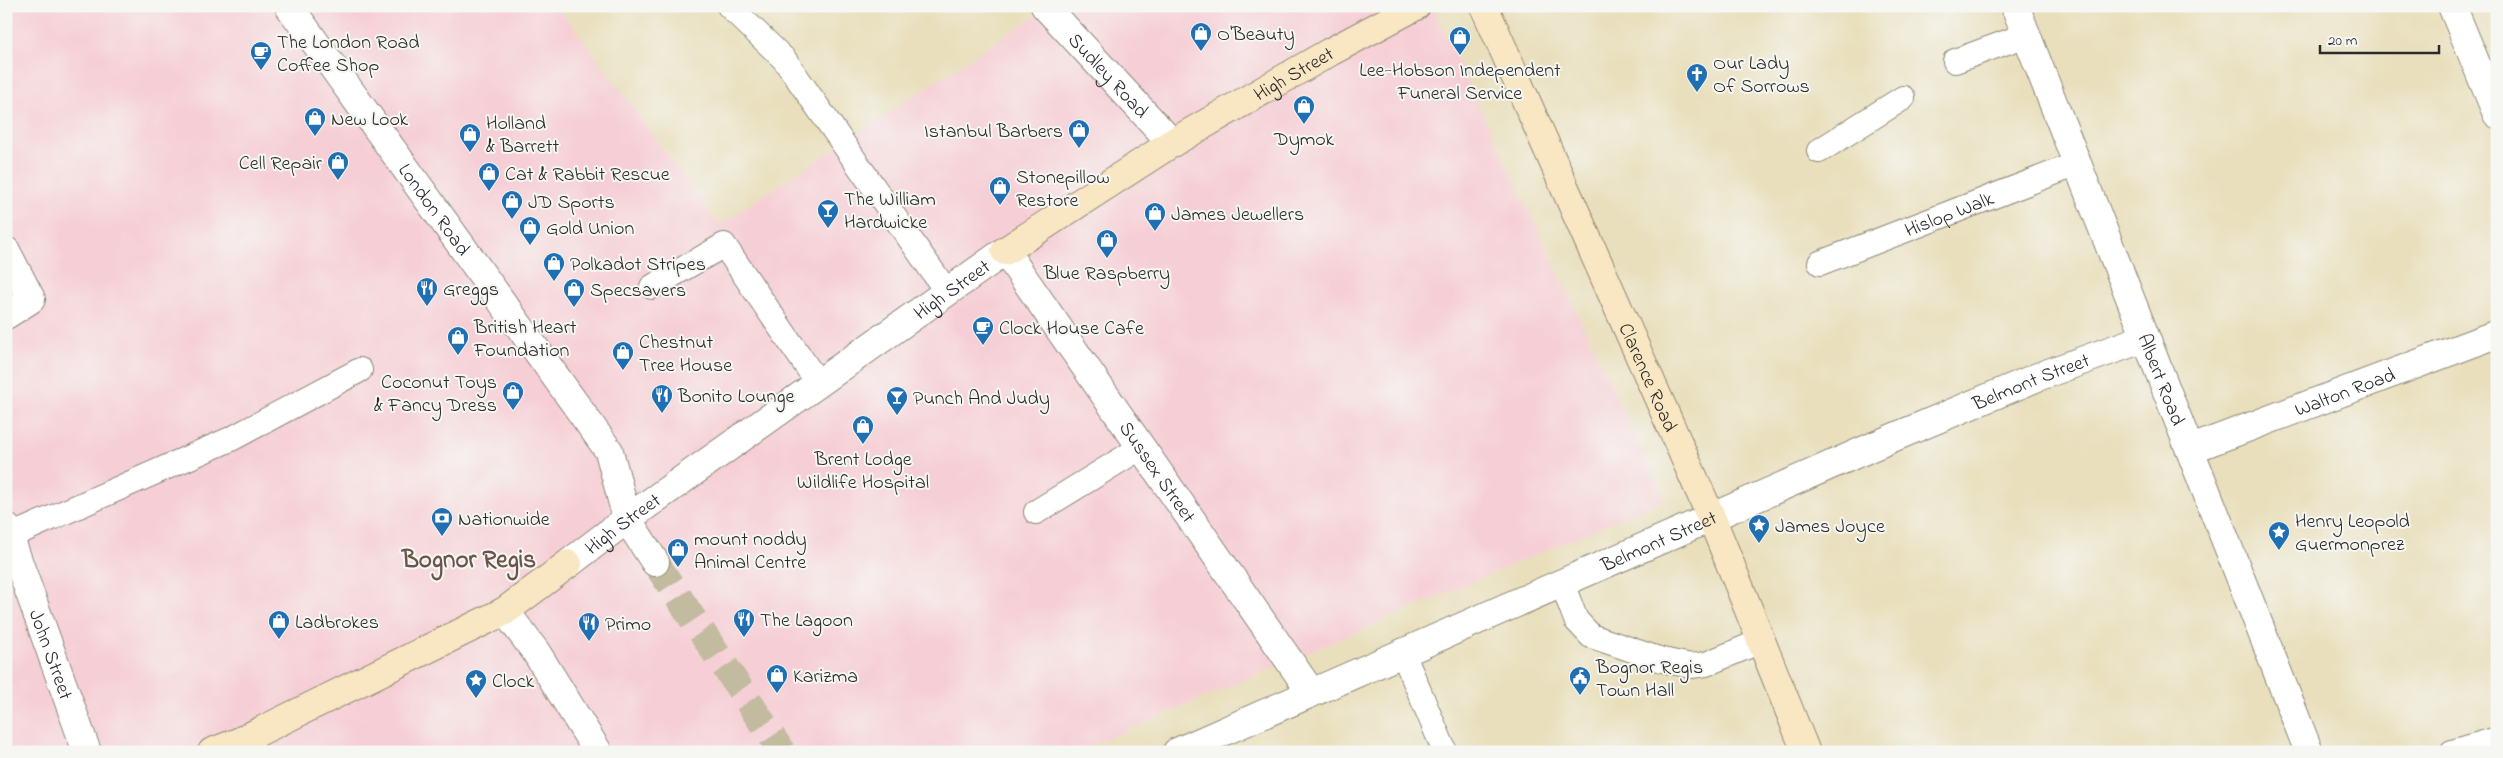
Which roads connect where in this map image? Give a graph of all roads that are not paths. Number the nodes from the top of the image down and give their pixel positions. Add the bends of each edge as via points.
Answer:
1 (289, 6) edge
2 (729, 6) edge
3 (1045, 6) edge
4 (1416, 6) edge
5 (1484, 6) edge
6 (2015, 6) edge
7 (2452, 6) edge
8 (2026, 35) junction
9 (1956, 61) dead end
10 (1903, 98) dead end
11 (2497, 114) edge
12 (1172, 143) junction
13 (1819, 151) dead end
14 (2077, 164) junction
15 (6, 250) edge
16 (1005, 251) junction
17 (1820, 263) dead end
18 (652, 287) dead end
19 (947, 292) junction
20 (6, 315) edge
21 (2497, 334) edge
22 (2145, 338) junction
23 (360, 370) dead end
24 (818, 383) junction
25 (1140, 448) junction
26 (2191, 449) junction
27 (1036, 512) dead end
28 (1712, 518) junction
29 (627, 519) junction
30 (7, 534) edge
31 (655, 562) tunnel mouth
32 (1562, 583) junction
33 (505, 611) junction
34 (1761, 641) junction
35 (1402, 651) junction
36 (1311, 692) junction
37 (2497, 739) edge
38 (86, 752) edge
39 (212, 752) edge
40 (598, 752) edge
41 (1177, 752) edge
42 (1445, 752) edge
43 (1806, 752) edge
44 (2310, 752) edge
45 (2452, 752) edge

1 - 29 street, London Road via 609,451
2 - 19 lane via 784,59
3 - 12 street, Sudley Road
4 - 12 street, High Street
5 - 28 street, Clarence Road
6 - 8 street, Albert Road
7 - 11 street
8 - 9 lane
8 - 14 street, Albert Road
10 - 13 lane
12 - 16 street, High Street
14 - 17 lane, Hislop Walk
14 - 22 street, Albert Road
15 - 20 street via 31,299
16 - 19 street, High Street
16 - 25 street, Sussex Street
18 - 24 lane via 724,245
19 - 24 street, High Street
21 - 26 street, Walton Road
22 - 26 street, Albert Road
22 - 28 street, Belmont Street via 2023,383
23 - 30 lane via 234,438
24 - 29 street, High Street
25 - 27 lane
25 - 36 street, Sussex Street
26 - 44 street, Albert Road
28 - 32 street, Belmont Street
28 - 34 street, Clarence Road
29 - 31 street, London Road
29 - 33 street, High Street
30 - 38 street, John Street
32 - 34 lane via 1576,620 1591,636 1662,660 1691,666 1706,664
32 - 35 street, Belmont Street
33 - 39 street, High Street
33 - 40 street via 536,652
34 - 43 street, Clarence Road
35 - 36 street, Belmont Street
35 - 42 lane
36 - 41 street, Belmont Street
37 - 45 lane

